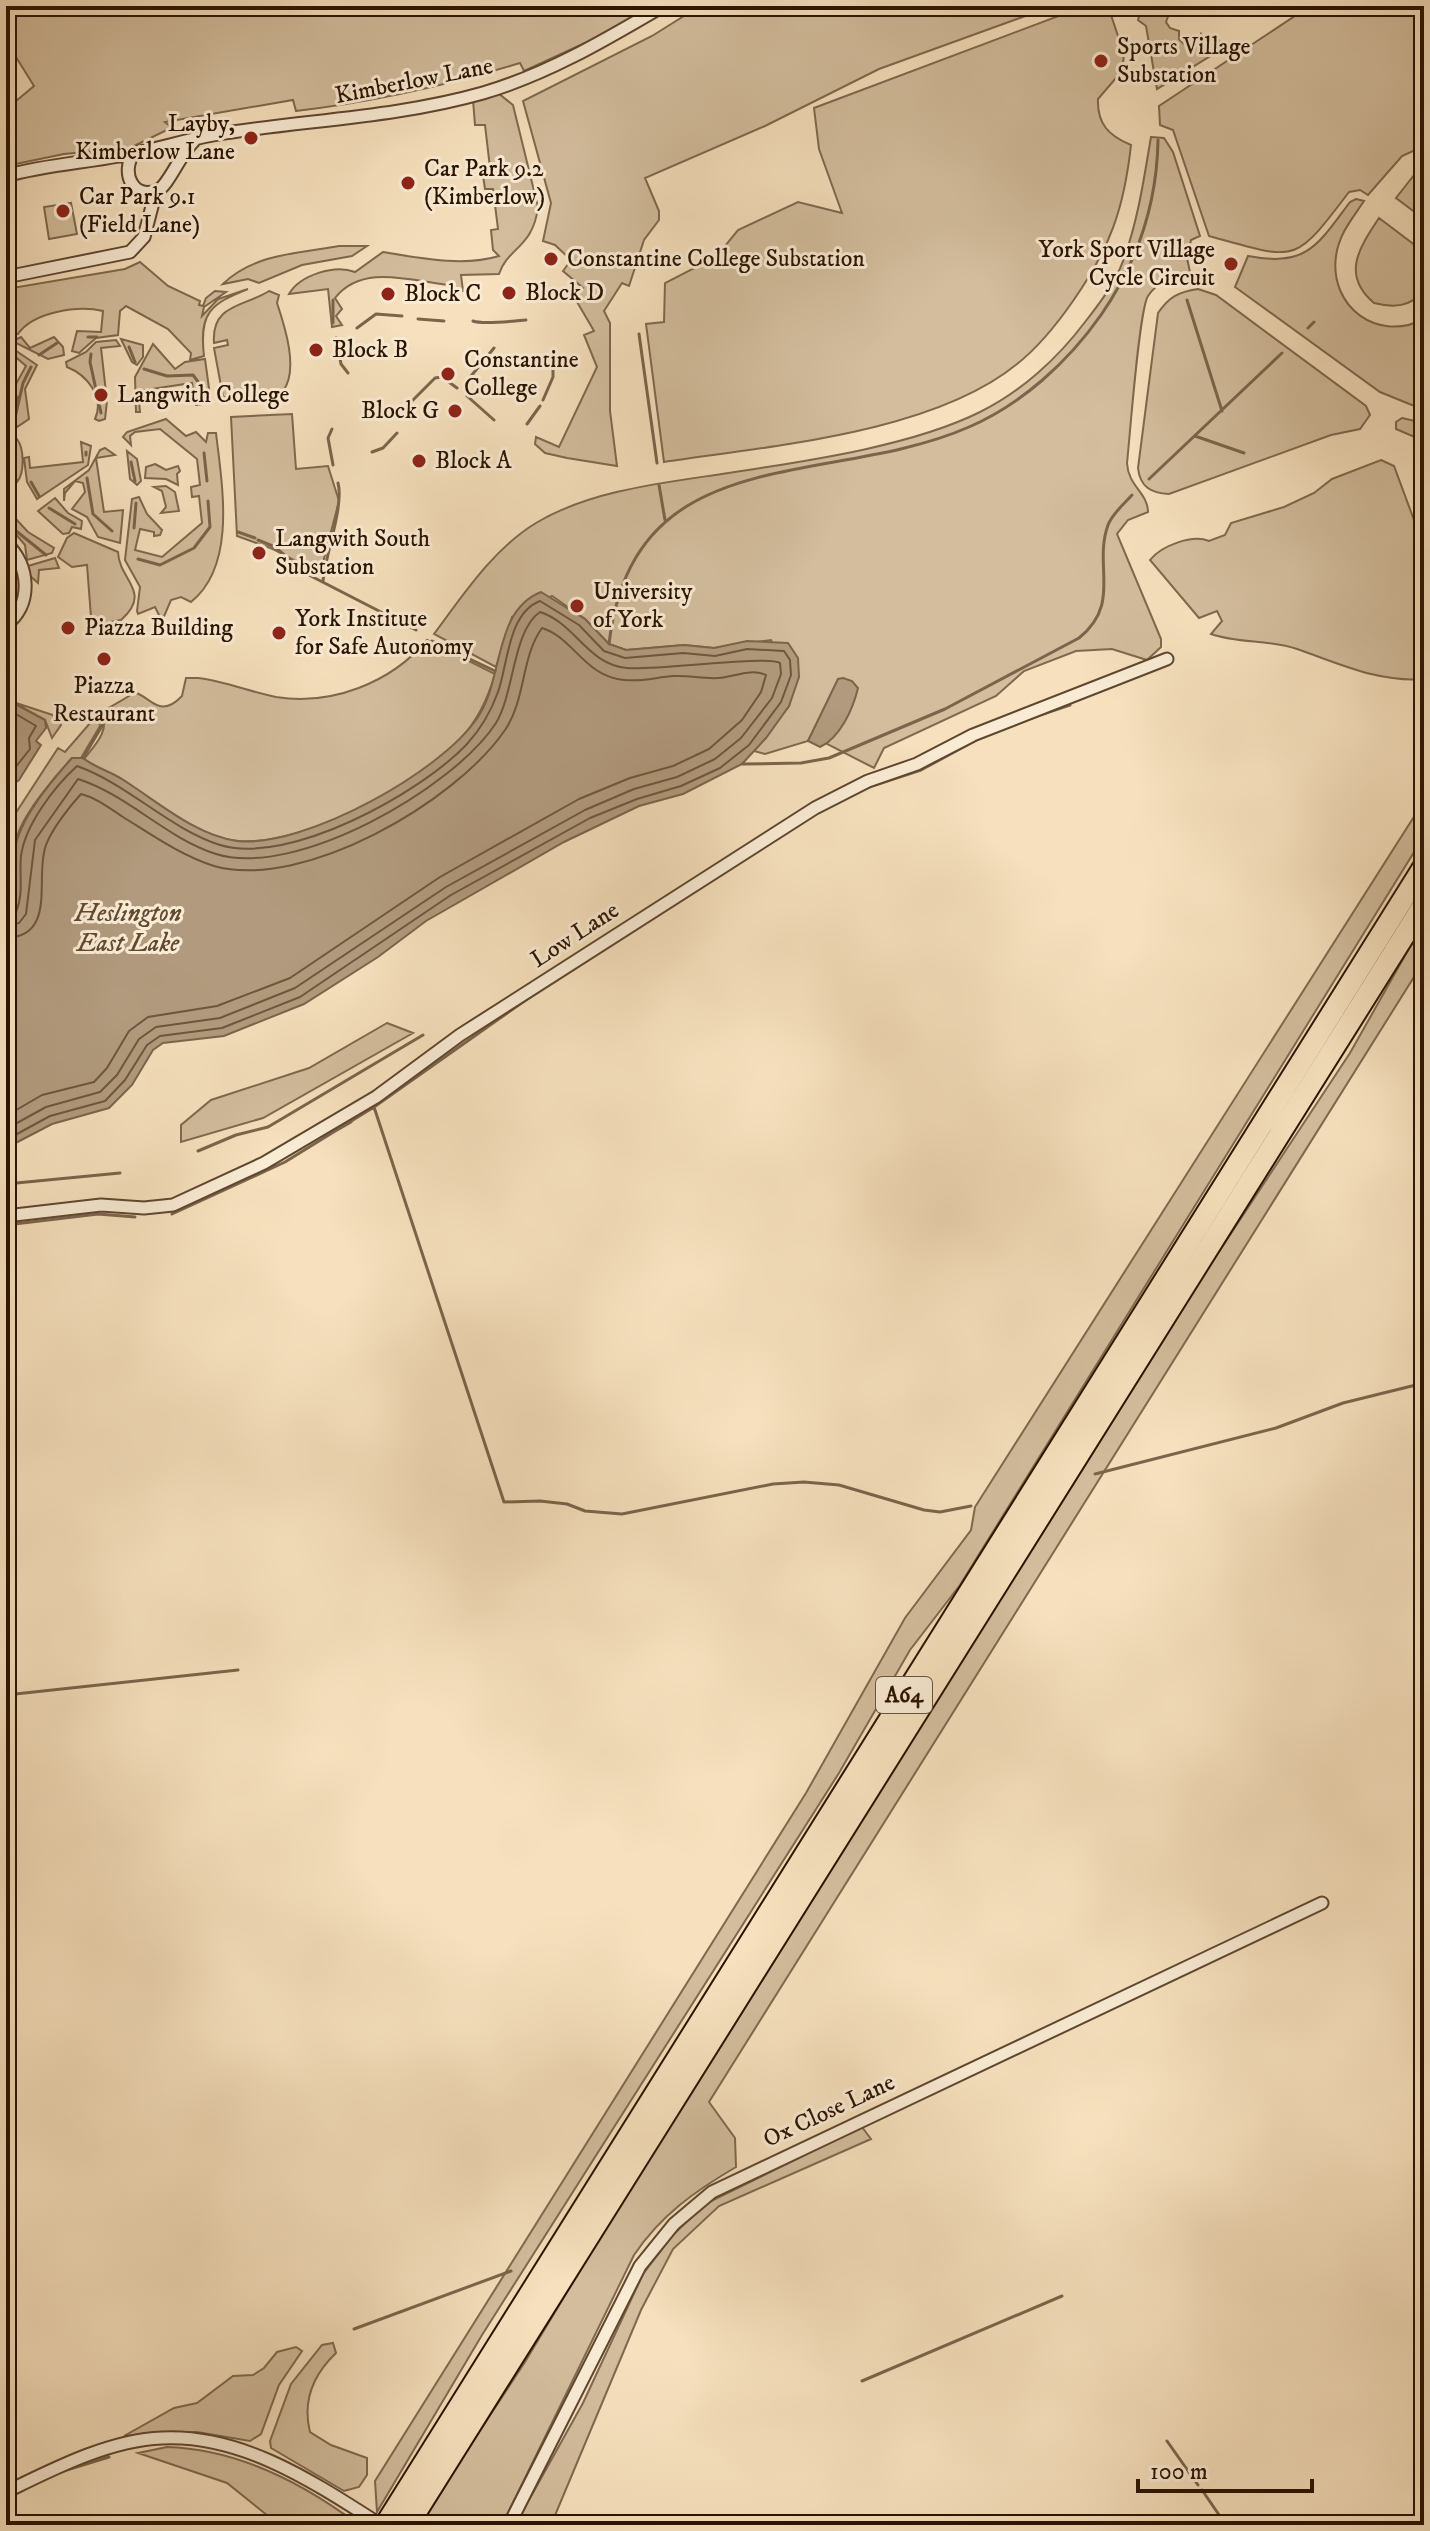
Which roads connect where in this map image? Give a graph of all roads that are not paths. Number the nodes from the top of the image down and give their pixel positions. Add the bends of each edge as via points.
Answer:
1 (663, 6) edge
2 (194, 141) junction
3 (157, 149) junction
4 (134, 153) junction
5 (102, 159) junction
6 (172, 169) junction
7 (127, 175) junction
8 (6, 176) edge
9 (156, 191) junction
10 (6, 277) edge
11 (6, 543) edge
12 (6, 625) edge
13 (1167, 659) dead end
14 (1424, 866) edge
15 (1424, 904) edge
16 (6, 1216) edge
17 (1322, 1903) dead end
18 (6, 2492) edge
19 (383, 2525) edge
20 (408, 2525) edge
21 (509, 2525) edge

1 - 2 street, Kimberlow Lane via 565,62 484,93
2 - 3 street, Kimberlow Lane
2 - 6 street
3 - 4 street
3 - 6 street
4 - 5 street
4 - 7 street
5 - 7 street
5 - 8 street
6 - 9 street via 168,182
7 - 9 street via 140,191
9 - 10 street via 144,237 130,252
11 - 12 street via 24,572 26,589 22,609
13 - 16 street, Low Lane via 973,735 815,808 460,1035 376,1097 264,1163 173,1205 101,1205
14 - 19 highway, A64
15 - 20 highway, A64
17 - 21 street, Ox Close Lane via 712,2192 674,2224 640,2266
18 - 19 street via 118,2446 161,2438 214,2442 260,2455

